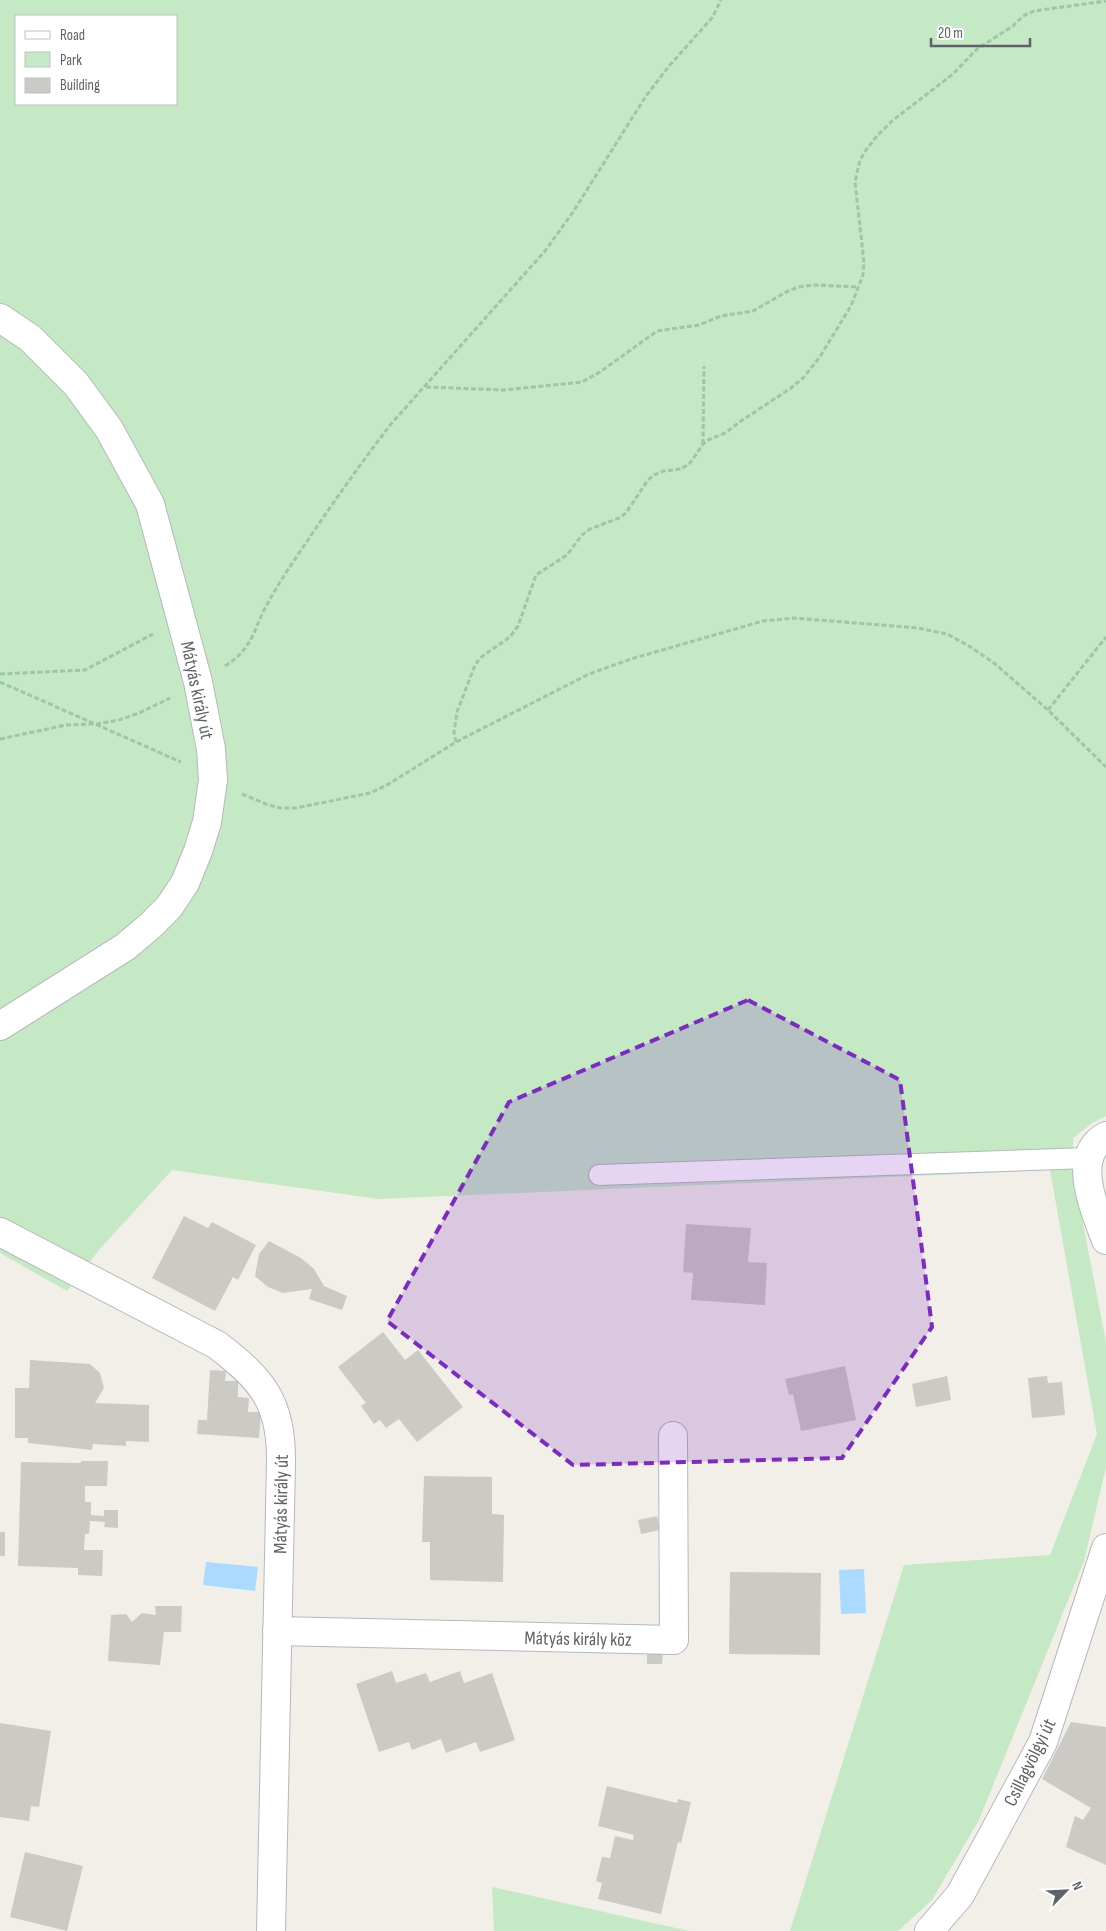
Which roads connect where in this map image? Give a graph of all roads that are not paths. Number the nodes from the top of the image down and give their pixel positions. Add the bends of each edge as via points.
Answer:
1 (0, 318) edge
2 (0, 1026) edge
3 (1106, 1136) edge
4 (1088, 1158) junction
5 (599, 1175) dead end
6 (0, 1232) edge
7 (1106, 1240) edge
8 (673, 1436) dead end
9 (1106, 1548) edge
10 (277, 1631) junction
11 (271, 1931) edge
12 (928, 1931) edge

1 - 2 street, Mátyás király út via 30,338 76,384 109,429 150,504 198,682 211,749 213,780 207,822 198,851 185,883 169,907 125,947
3 - 4 street via 1100,1139
4 - 5 lane
4 - 7 street via 1088,1185
6 - 10 street, Mátyás király út via 217,1345 262,1385 275,1411 282,1437
8 - 10 street, Mátyás király köz via 674,1640
9 - 12 street, Csillagvölgyi út via 1043,1742 960,1895
10 - 11 street, Mátyás király út

